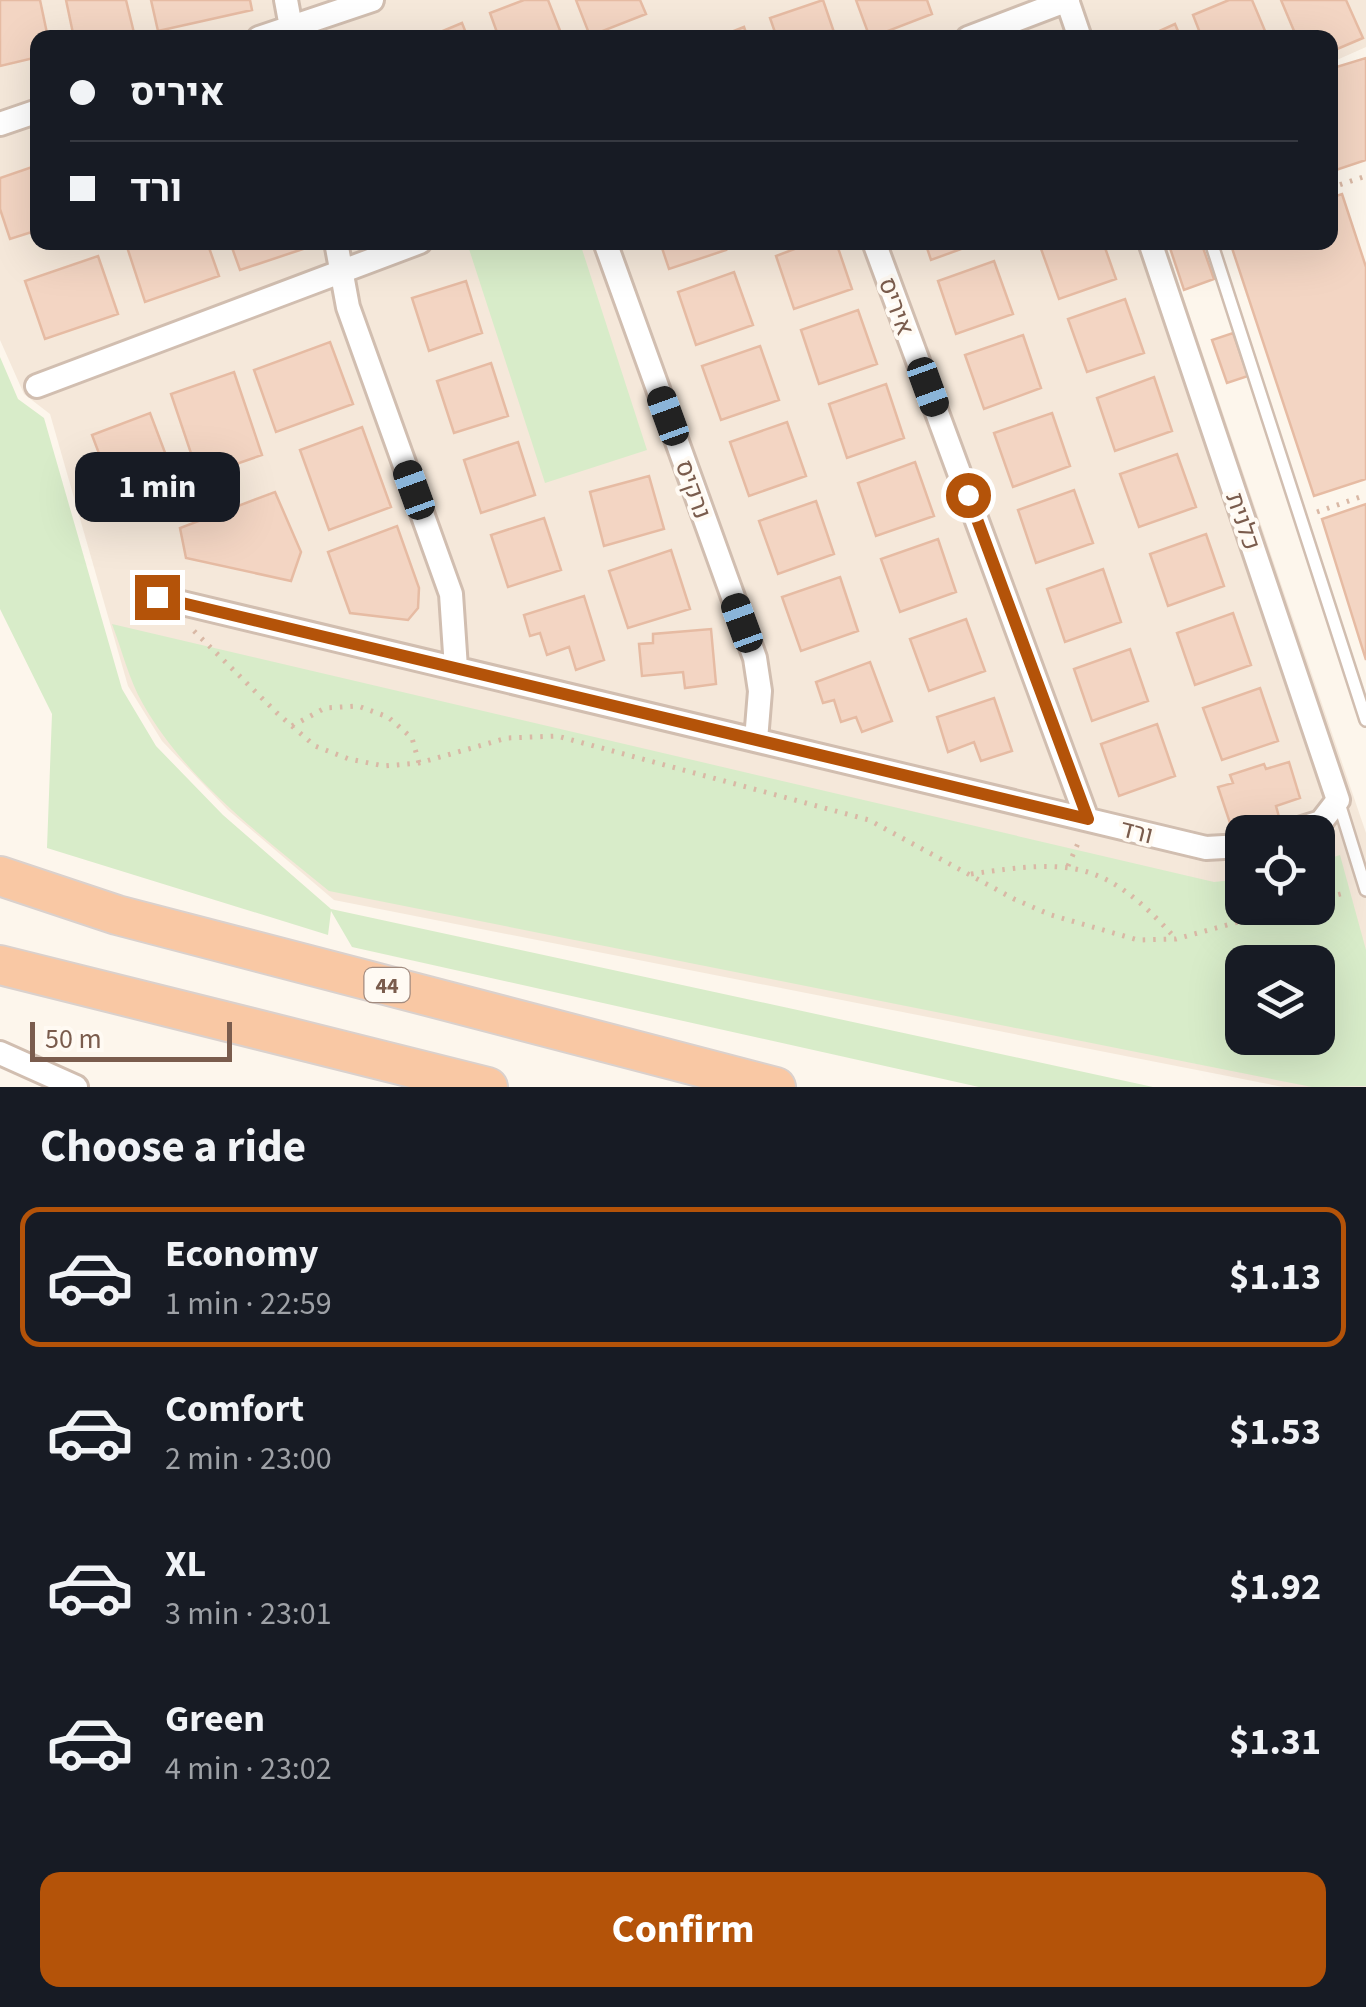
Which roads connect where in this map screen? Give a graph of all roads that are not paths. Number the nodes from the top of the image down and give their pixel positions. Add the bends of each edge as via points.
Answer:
1 (286, 0) edge
2 (372, 0) edge
3 (1068, 0) edge
4 (321, 9) edge
5 (292, 30) edge
6 (295, 30) edge
7 (989, 30) edge
8 (1077, 30) edge
9 (30, 114) edge
10 (0, 124) edge
11 (337, 250) edge
12 (399, 250) edge
13 (608, 250) edge
14 (877, 250) edge
15 (1153, 250) edge
16 (1214, 250) edge
17 (341, 272) junction
18 (37, 386) dead end
19 (164, 599) road end
20 (456, 668) junction
21 (1366, 720) edge
22 (756, 740) junction
23 (1338, 800) junction
24 (1326, 815) edge
25 (1088, 819) junction
26 (1225, 847) edge
27 (0, 876) edge
28 (1366, 888) edge
29 (0, 964) edge
30 (0, 1053) edge
31 (76, 1087) edge
32 (488, 1087) edge
33 (776, 1087) edge

1 - 5 street
2 - 4 street
3 - 7 street
3 - 8 street
4 - 6 street
9 - 10 street
11 - 17 street
12 - 17 street
13 - 22 street, נרקיס via 754,658 760,691
14 - 25 street, איריס
15 - 23 street, כלנית
16 - 21 lane
17 - 18 street
17 - 20 street via 451,594
19 - 20 street, ורד
20 - 22 street, ורד
22 - 25 street, ורד
23 - 24 street
23 - 28 lane
25 - 26 street, ורד
27 - 33 highway, 44 via 117,914
29 - 32 highway
30 - 31 street

